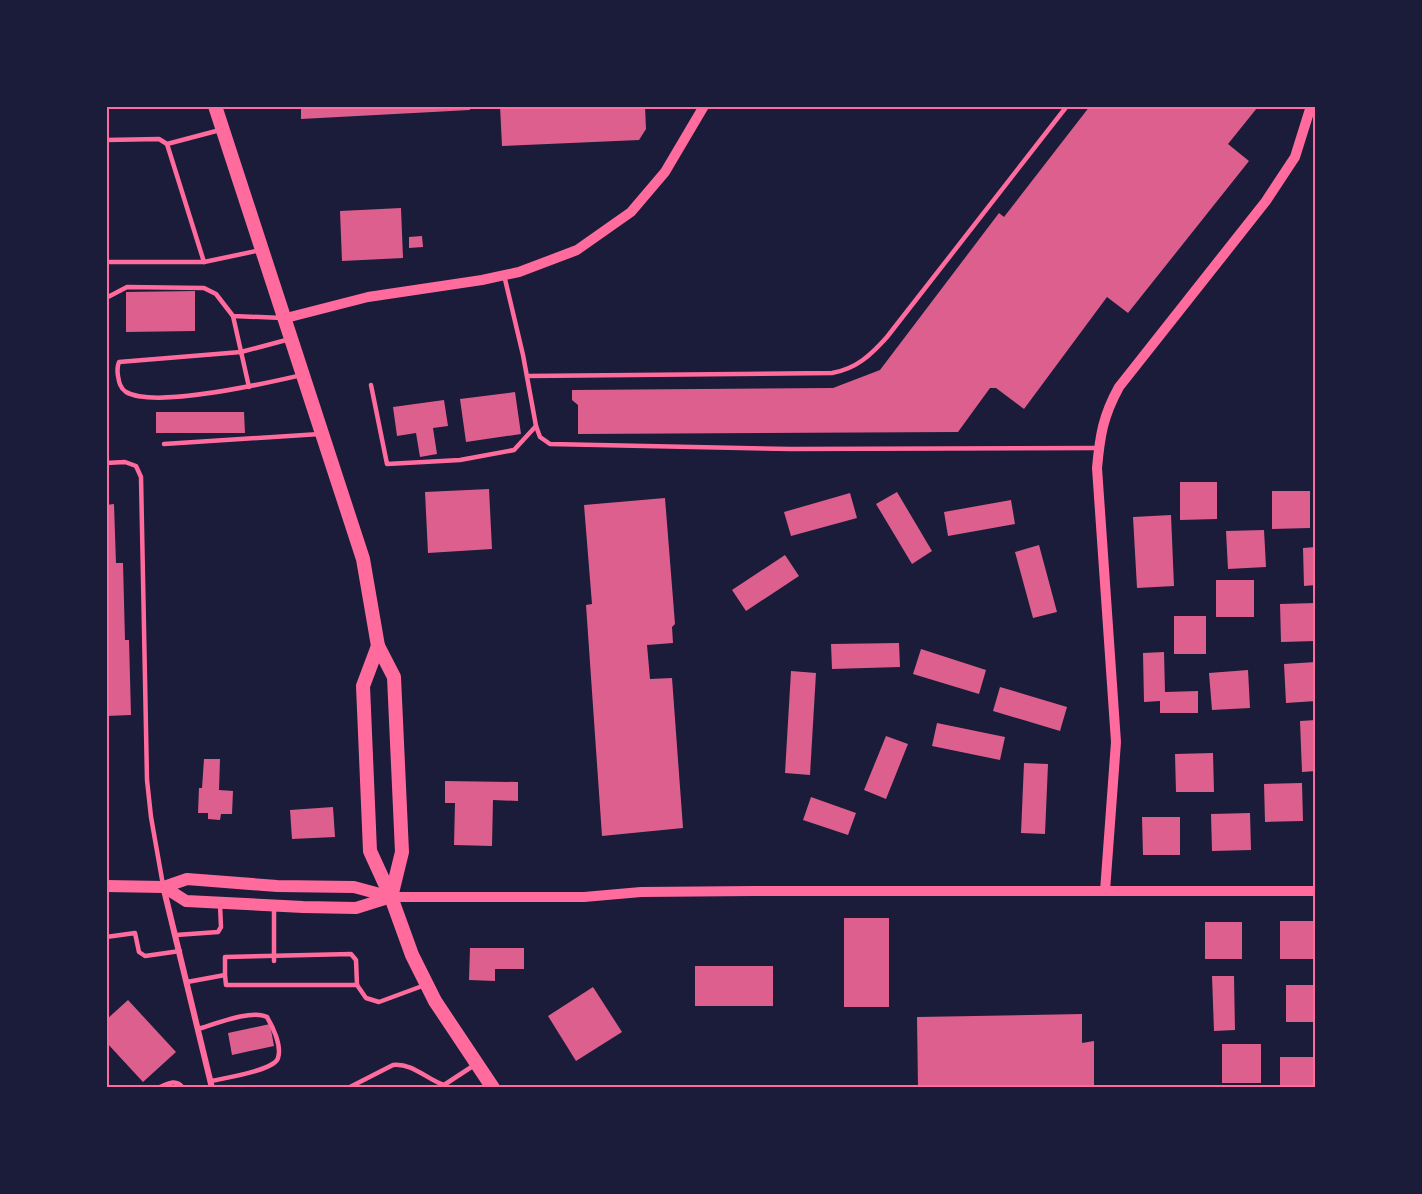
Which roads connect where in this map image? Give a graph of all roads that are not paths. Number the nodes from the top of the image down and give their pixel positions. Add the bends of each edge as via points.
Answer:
1 (215, 106) edge
2 (704, 106) edge
3 (1066, 106) edge
4 (1311, 106) edge
5 (223, 129) junction
6 (106, 140) edge
7 (167, 144) junction
8 (263, 249) junction
9 (106, 262) edge
10 (204, 262) junction
11 (504, 275) junction
12 (106, 298) edge
13 (233, 316) junction
14 (286, 318) junction
15 (292, 338) junction
16 (241, 352) junction
17 (304, 374) junction
18 (527, 376) junction
19 (371, 385) dead end
20 (249, 387) junction
21 (536, 426) junction
22 (323, 434) junction
23 (164, 444) dead end
24 (1099, 448) junction
25 (106, 463) edge
26 (378, 646) junction
27 (106, 886) edge
28 (164, 888) junction
29 (1105, 891) junction
30 (1316, 891) edge
31 (391, 897) junction
32 (220, 903) junction
33 (274, 906) junction
34 (176, 935) junction
35 (106, 937) edge
36 (180, 951) junction
37 (315, 954) junction
38 (333, 954) junction
39 (296, 955) junction
40 (274, 958) junction
41 (296, 961) dead end
42 (315, 961) dead end
43 (333, 961) dead end
44 (225, 975) junction
45 (296, 977) dead end
46 (275, 978) dead end
47 (315, 978) dead end
48 (333, 978) dead end
49 (188, 982) junction
50 (275, 984) junction
51 (296, 984) junction
52 (427, 984) junction
53 (315, 985) junction
54 (333, 985) junction
55 (357, 985) junction
56 (198, 1029) junction
57 (476, 1064) junction
58 (212, 1084) edge
59 (158, 1088) edge
60 (183, 1088) edge
61 (348, 1088) edge
62 (493, 1088) edge

1 - 5 main road
2 - 11 street via 665,172 631,212 577,250
3 - 18 lane via 899,321 869,357 858,364 832,373
4 - 24 street via 1295,157 1266,201 1119,387 1107,409
5 - 7 lane
5 - 8 main road
6 - 7 lane via 159,139
7 - 10 lane
8 - 10 lane
8 - 14 main road
9 - 10 lane
11 - 14 street via 368,297
11 - 18 lane
12 - 13 lane via 127,287 204,288 216,294
13 - 14 lane
13 - 16 lane
14 - 15 main road
15 - 16 lane
15 - 17 main road
16 - 20 lane
16 - 20 lane via 119,362 120,384 127,393 155,397
17 - 20 lane
17 - 22 main road
18 - 21 lane
19 - 21 lane via 387,464 460,460 514,450
21 - 24 lane via 540,437 550,444 565,445
22 - 23 lane
22 - 26 main road via 363,559
24 - 29 street via 1097,468 1116,741
25 - 28 lane via 136,466 141,477 147,780
26 - 31 main road via 394,677 402,852
26 - 31 main road via 363,686 370,851
27 - 28 main road
28 - 31 main road via 187,879 354,887
28 - 32 main road via 186,901
28 - 34 street
29 - 30 street
29 - 31 street
31 - 33 main road via 356,908
31 - 52 main road via 412,956
32 - 33 main road
32 - 34 lane via 218,932
33 - 40 lane
34 - 36 street
35 - 36 lane via 135,933 139,952 145,956
36 - 49 street
37 - 38 lane
37 - 39 lane
37 - 42 lane
38 - 43 lane
38 - 55 lane via 351,954 357,960
39 - 40 lane
39 - 41 lane
40 - 44 lane via 225,957
44 - 49 lane
44 - 50 lane via 226,985
45 - 51 lane
46 - 50 lane
47 - 53 lane
48 - 54 lane
49 - 56 street
50 - 51 lane
51 - 53 lane
52 - 55 lane via 380,1002 366,998
52 - 57 main road
53 - 54 lane
54 - 55 lane
56 - 58 street
56 - 58 lane via 262,1014 276,1040 278,1061
57 - 61 lane via 444,1085 401,1064
57 - 62 main road
59 - 60 lane via 174,1082

